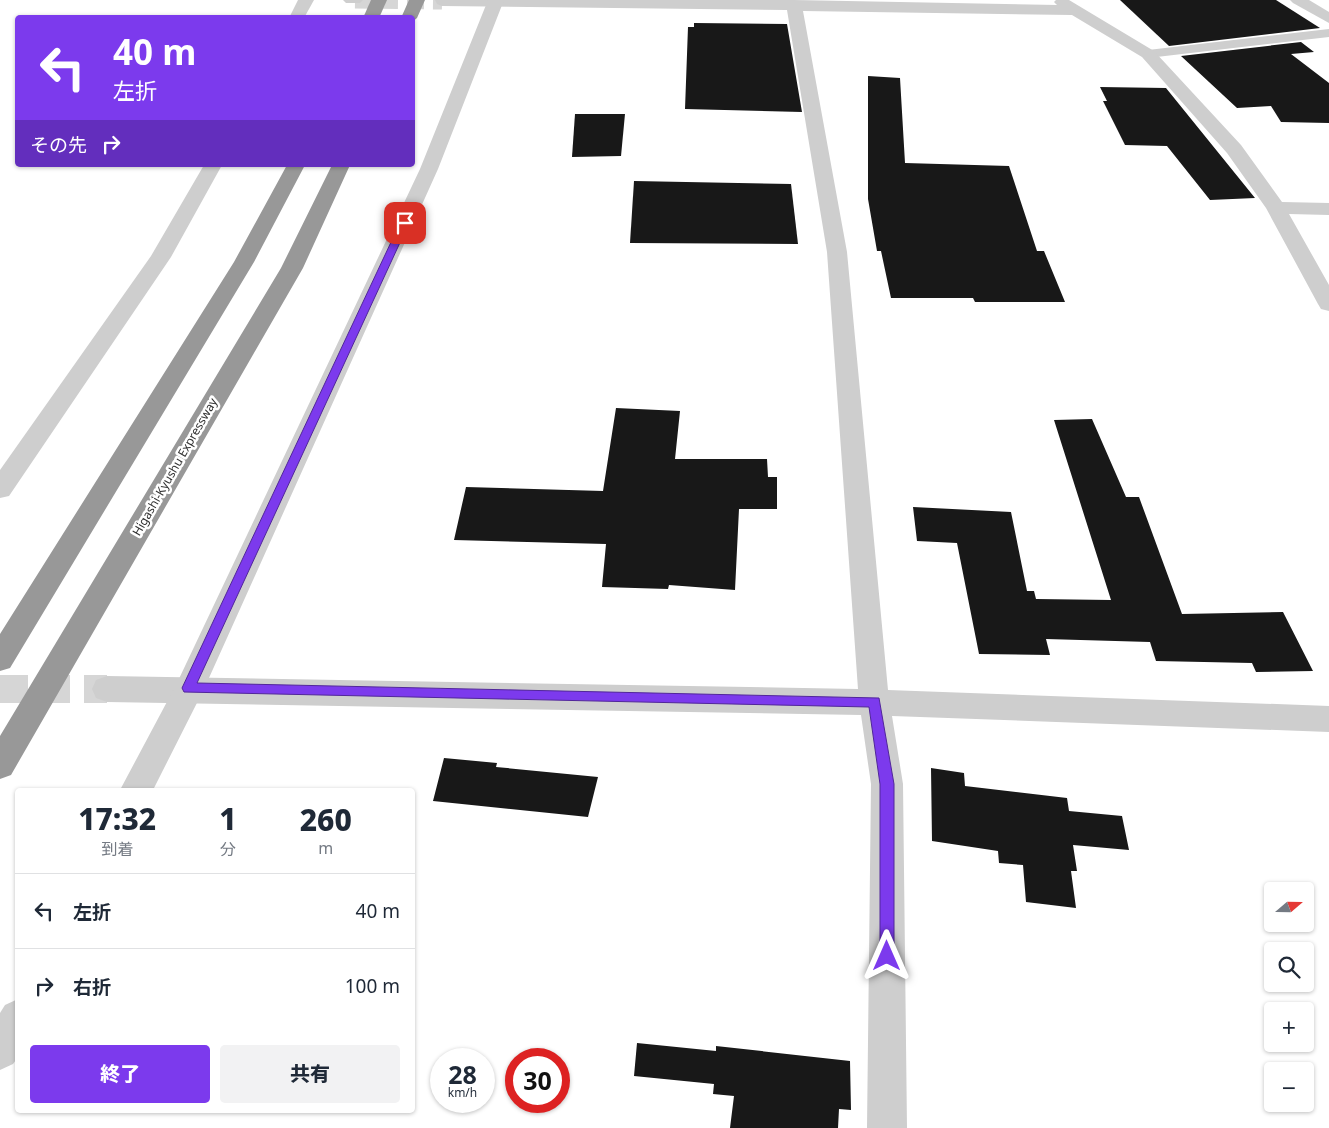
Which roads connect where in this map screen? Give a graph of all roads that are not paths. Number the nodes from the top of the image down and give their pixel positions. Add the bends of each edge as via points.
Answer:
1 (306, 0) edge
2 (350, 0) edge
3 (355, 0) edge
4 (379, 0) edge
5 (417, 0) edge
6 (1059, 0) edge
7 (1298, 0) edge
8 (442, 1) dead end
9 (495, 1) edge
10 (794, 5) junction
11 (1078, 10) junction
12 (298, 15) edge
13 (372, 15) edge
14 (410, 15) edge
15 (1329, 18) edge
16 (1329, 33) edge
17 (1148, 54) junction
18 (212, 167) edge
19 (295, 167) edge
20 (340, 167) edge
21 (1276, 208) junction
22 (1329, 209) edge
23 (1329, 304) edge
24 (0, 489) edge
25 (0, 660) edge
26 (189, 688) junction
27 (107, 689) tunnel mouth
28 (874, 702) junction
29 (1329, 719) edge
30 (0, 765) edge
31 (137, 788) edge
32 (15, 1024) edge
33 (0, 1051) edge
34 (887, 1128) edge

1 - 12 street
2 - 3 street
4 - 13 highway
5 - 14 highway
6 - 11 street
7 - 15 street
8 - 9 street
9 - 10 street
9 - 26 street via 429,169
10 - 11 street
10 - 28 street via 837,252
11 - 17 street
16 - 17 lane
17 - 21 street via 1234,149
18 - 24 street via 162,257
19 - 25 highway via 244,262
20 - 30 highway, Higashi-Kyushu Expressway via 292,268
21 - 22 street
21 - 23 street
26 - 27 street
26 - 28 street
26 - 31 street
28 - 29 street
28 - 34 street via 887,784
32 - 33 street

